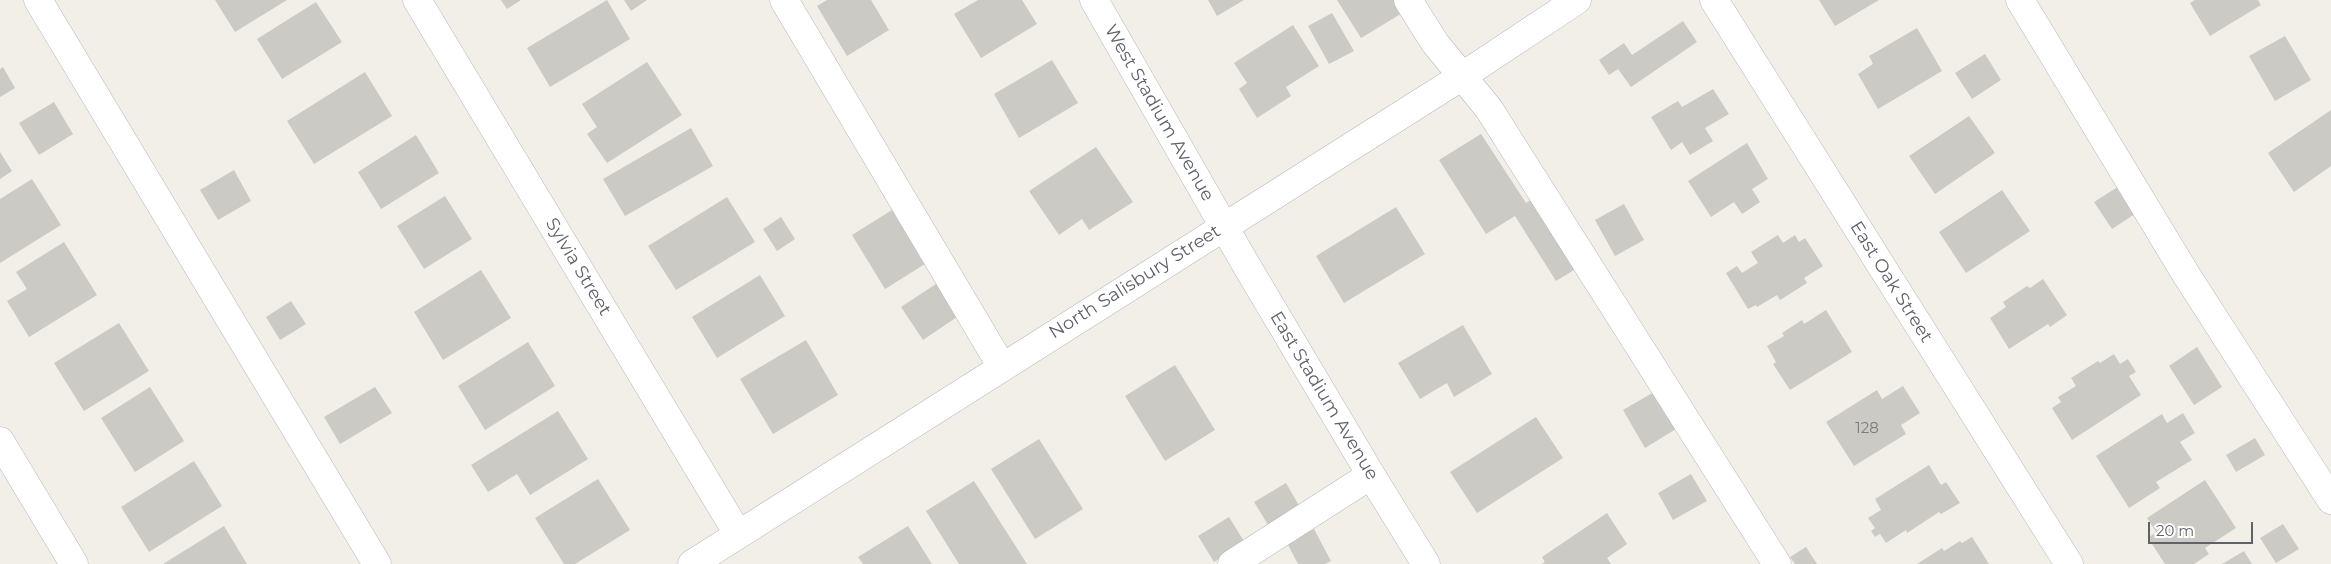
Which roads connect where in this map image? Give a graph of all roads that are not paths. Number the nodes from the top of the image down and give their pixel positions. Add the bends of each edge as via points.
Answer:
1 (38, 0) edge
2 (417, 0) edge
3 (784, 0) edge
4 (1094, 0) edge
5 (1408, 0) edge
6 (1577, 0) edge
7 (1714, 0) edge
8 (2020, 0) edge
9 (1461, 77) junction
10 (1224, 226) junction
11 (1002, 367) junction
12 (0, 441) edge
13 (1371, 475) junction
14 (2331, 500) edge
15 (738, 534) junction
16 (74, 564) edge
17 (377, 564) edge
18 (692, 564) edge
19 (1232, 564) edge
20 (1426, 564) edge
21 (1777, 564) edge
22 (2069, 564) edge

1 - 17 street
2 - 15 street, Sylvia Street
3 - 11 street
4 - 10 street, West Stadium Avenue
5 - 9 street
6 - 9 street, North Salisbury Street
7 - 22 street, East Oak Street
8 - 14 street via 2187,276
9 - 10 street, North Salisbury Street
9 - 21 street via 1489,109
10 - 11 street, North Salisbury Street
10 - 13 street, East Stadium Avenue
11 - 15 street, North Salisbury Street
12 - 16 street
13 - 19 street
13 - 20 street, East Stadium Avenue
15 - 18 street, North Salisbury Street

